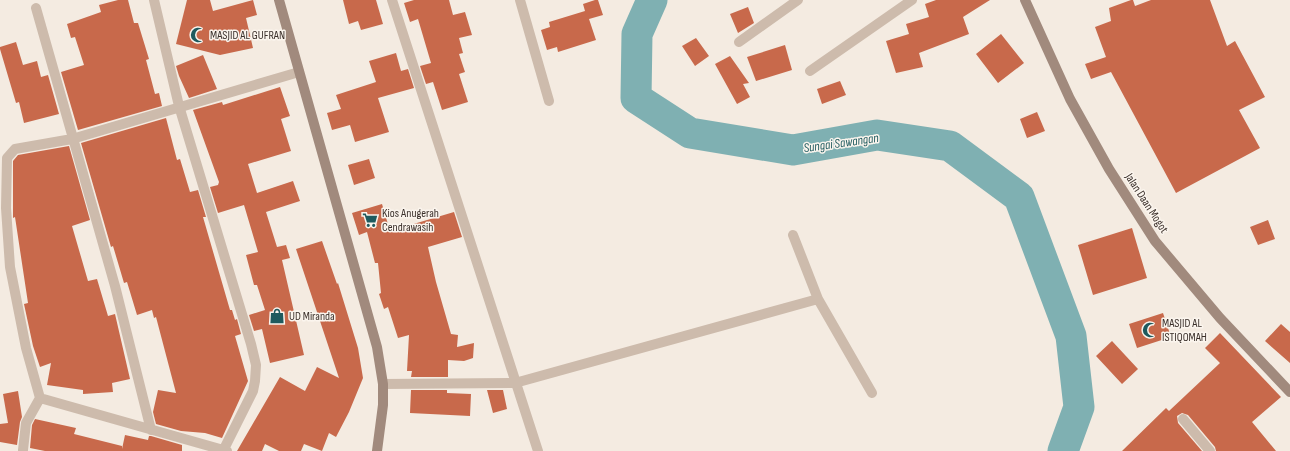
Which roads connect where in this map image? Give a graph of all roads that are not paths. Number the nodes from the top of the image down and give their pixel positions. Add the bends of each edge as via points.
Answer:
1 (154, 0) edge
2 (279, 0) edge
3 (392, 0) edge
4 (520, 0) edge
5 (798, 0) edge
6 (912, 0) edge
7 (1025, 0) edge
8 (36, 8) dead end
9 (739, 42) dead end
10 (810, 71) dead end
11 (300, 72) junction
12 (549, 101) dead end
13 (179, 106) junction
14 (72, 139) junction
15 (793, 235) dead end
16 (818, 299) junction
17 (515, 383) junction
18 (383, 384) junction
19 (1290, 392) edge
20 (872, 393) dead end
21 (40, 398) junction
22 (1183, 420) dead end
23 (151, 430) junction
24 (23, 450) dead end
25 (226, 450) edge
26 (377, 451) edge
27 (538, 451) edge
28 (1210, 451) edge

1 - 13 street
2 - 11 main road
3 - 17 street
4 - 12 street
5 - 9 street
6 - 10 street
7 - 19 main road, Jalan Daan Mogot via 1070,99 1109,169 1156,241 1220,318
8 - 14 street
11 - 13 street
11 - 18 main road via 372,328
13 - 14 street
13 - 25 street via 240,302 256,366 253,391
14 - 21 street via 15,149 7,158 6,208 10,267 26,348
14 - 23 street via 115,286
15 - 16 street
16 - 17 street
16 - 20 street
17 - 18 street
17 - 27 street
18 - 26 main road
21 - 23 street
21 - 24 street via 26,423
22 - 28 street
23 - 25 street

